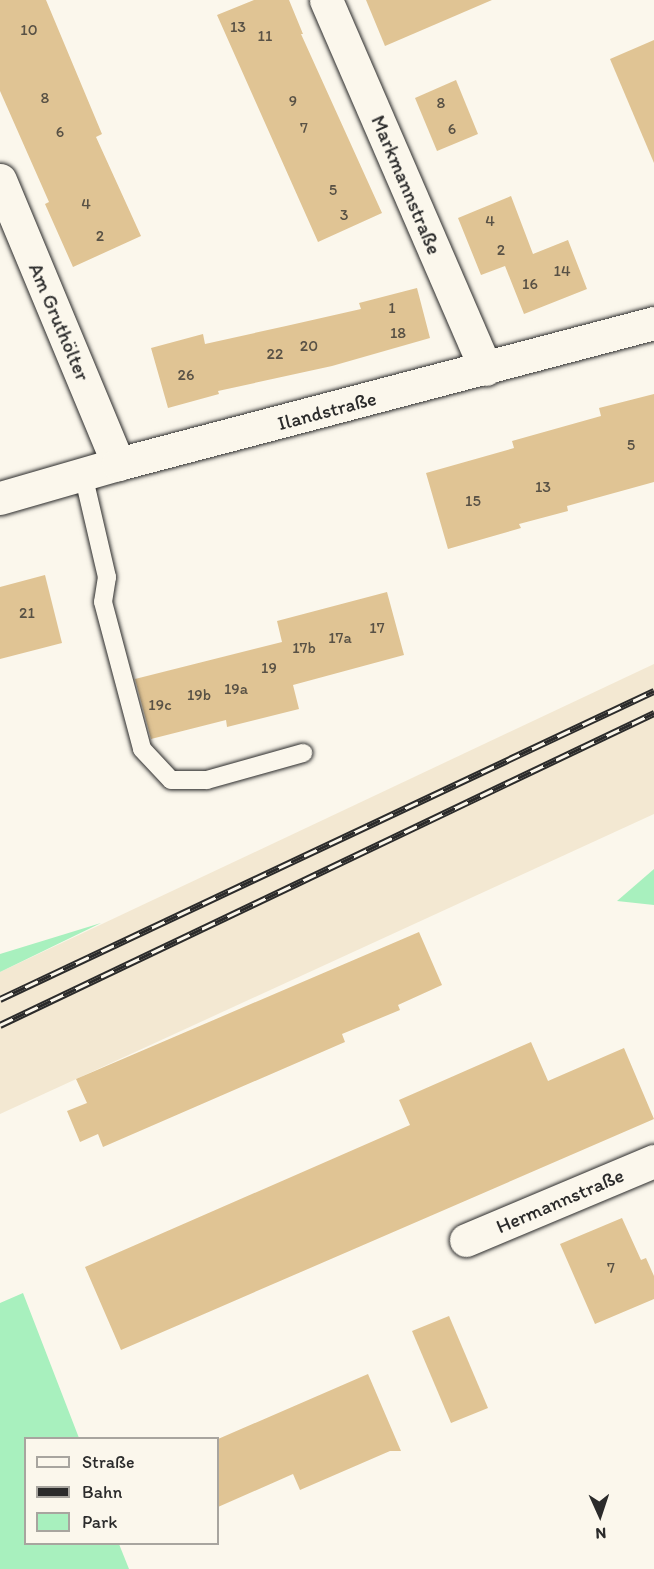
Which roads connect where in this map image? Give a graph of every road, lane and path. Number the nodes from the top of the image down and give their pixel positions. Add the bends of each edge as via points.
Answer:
1 (326, 0) edge
2 (0, 180) edge
3 (654, 323) edge
4 (486, 369) junction
5 (118, 464) junction
6 (83, 474) junction
7 (0, 498) edge
8 (303, 753) dead end
9 (654, 1161) edge
10 (466, 1240) dead end

1 - 4 street, Markmannstraße
2 - 5 street, Am Gruthölter
3 - 4 street, Ilandstraße
4 - 5 street, Ilandstraße
5 - 6 street, Ilandstraße
6 - 7 street, Ilandstraße
6 - 8 lane via 107,577 103,602 142,748 171,780 207,780
9 - 10 street, Hermannstraße

